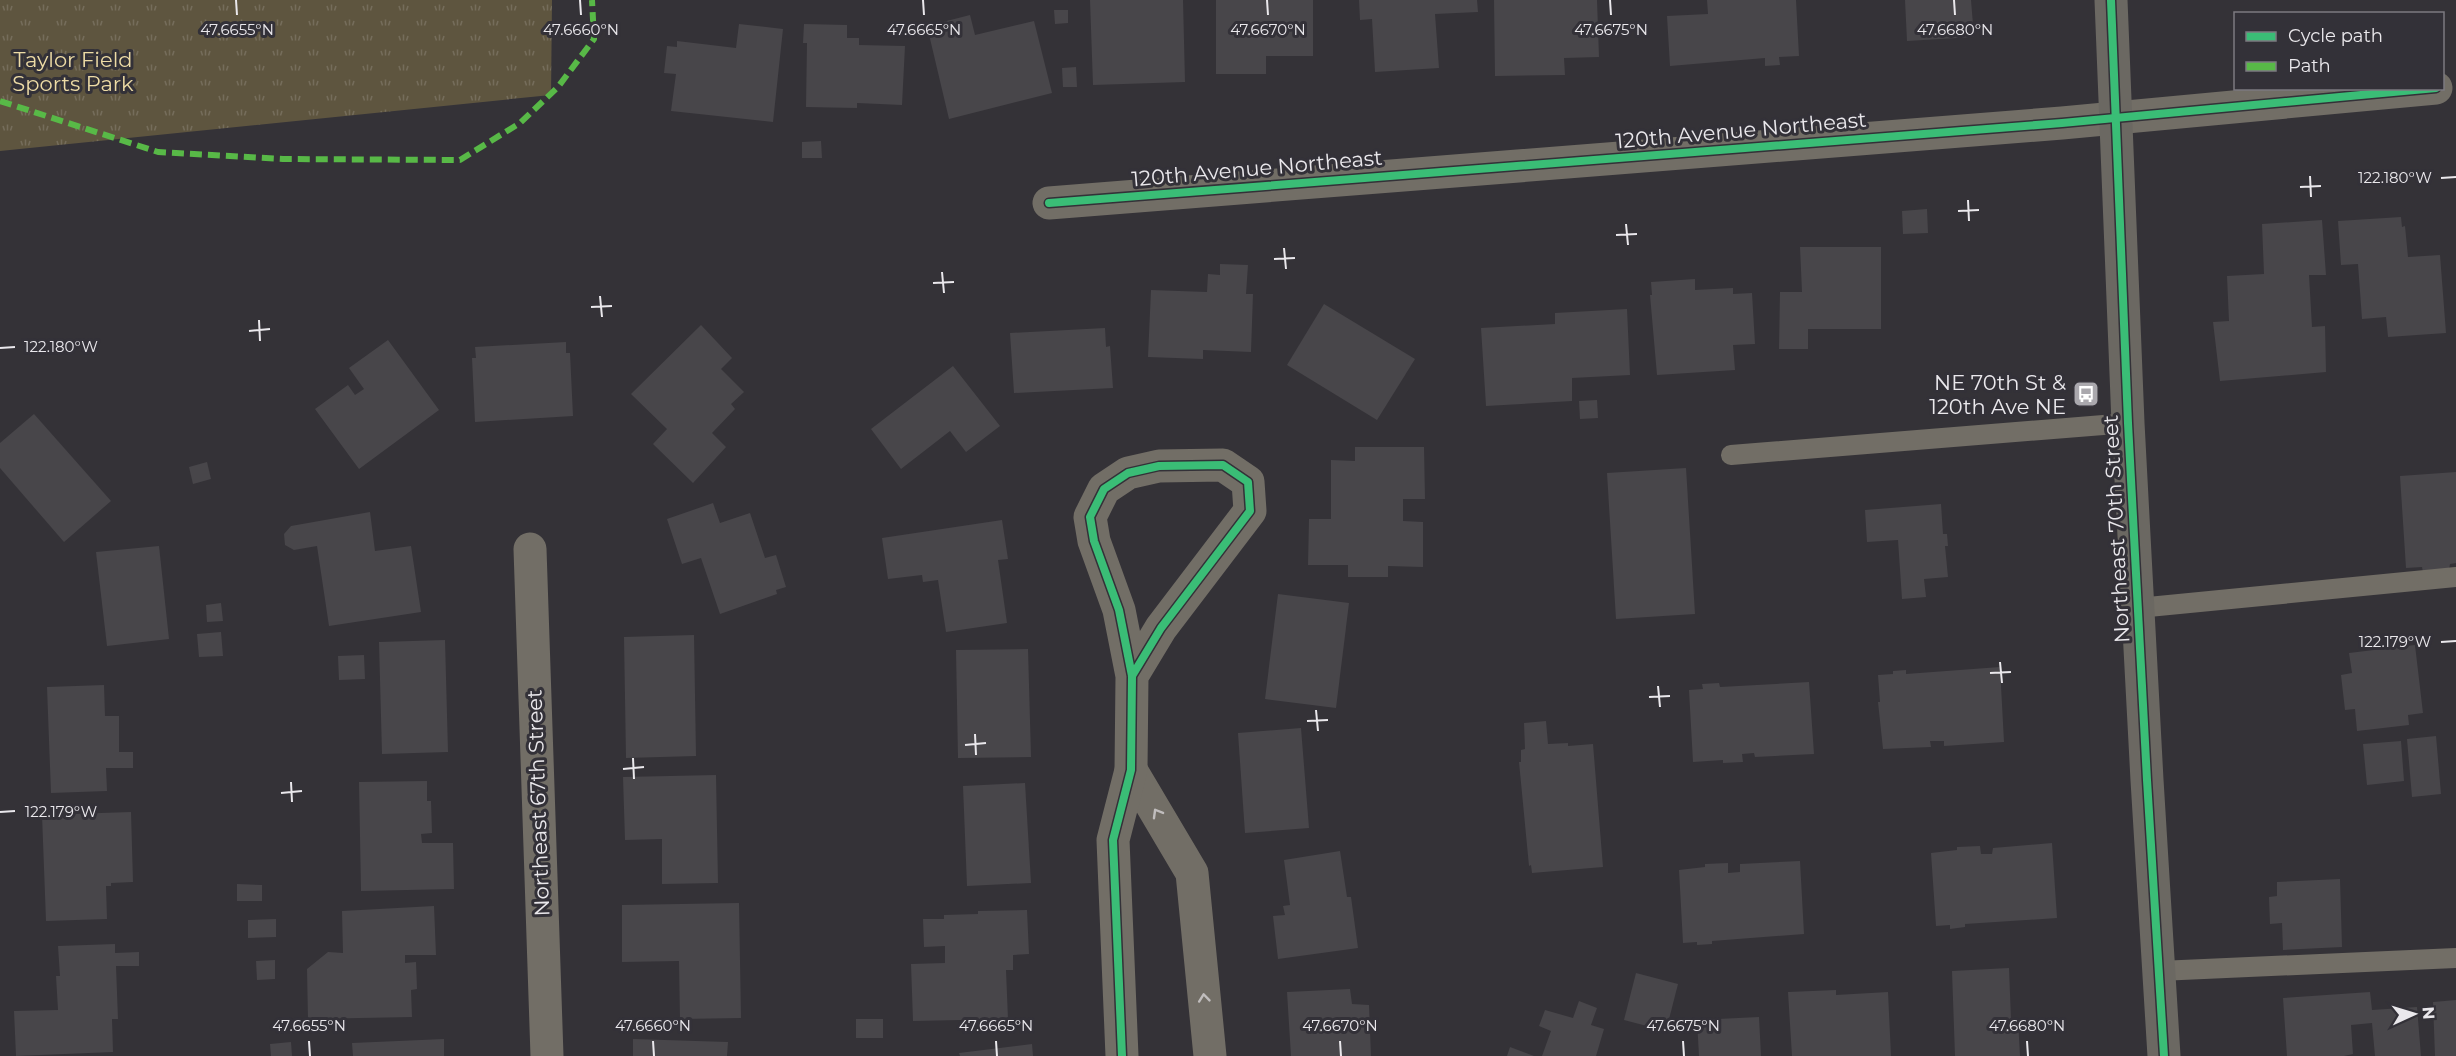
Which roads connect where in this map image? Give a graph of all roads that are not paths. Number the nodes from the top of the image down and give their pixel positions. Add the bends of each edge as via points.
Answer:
1 (2111, 0) edge
2 (2415, 90) edge
3 (2117, 118) junction
4 (1049, 203) dead end
5 (2128, 423) junction
6 (1731, 455) dead end
7 (530, 549) dead end
8 (2456, 577) edge
9 (2138, 608) junction
10 (1132, 676) junction
11 (1131, 770) junction
12 (2456, 958) edge
13 (2159, 972) junction
14 (547, 1056) edge
15 (1122, 1056) edge
16 (1210, 1056) edge
17 (2164, 1056) edge

1 - 3 main road, Northeast 70th Street
2 - 3 street, 120th Avenue Northeast
3 - 4 street, 120th Avenue Northeast
3 - 5 main road, Northeast 70th Street
5 - 6 lane
5 - 9 main road, Northeast 70th Street
7 - 14 street, Northeast 67th Street
8 - 9 lane
9 - 13 main road, Northeast 70th Street
10 - 10 street via 1161,628 1250,511 1248,482 1223,465 1159,466 1128,473 1104,489 1090,517 1094,542 1119,610
10 - 11 street
11 - 15 street via 1113,840
16 -> 11 street via 1192,873
12 - 13 lane
13 - 17 main road, Northeast 70th Street

